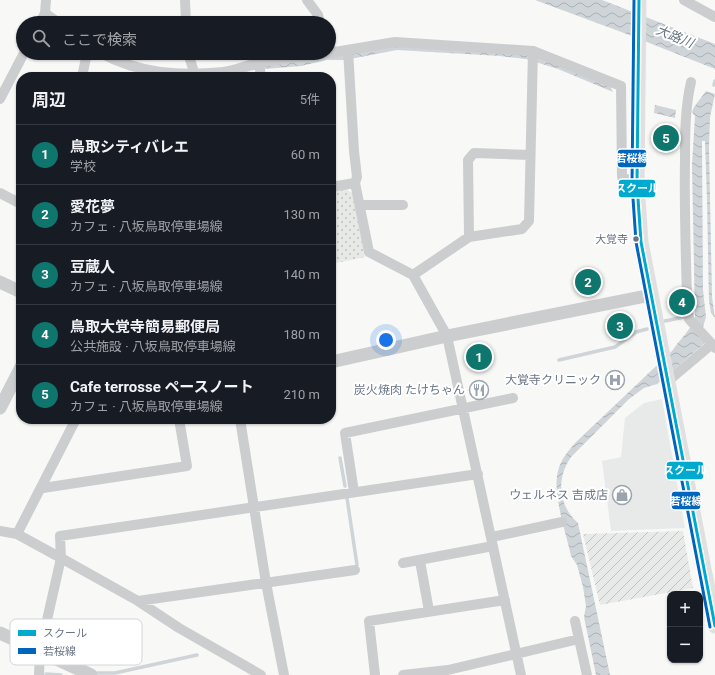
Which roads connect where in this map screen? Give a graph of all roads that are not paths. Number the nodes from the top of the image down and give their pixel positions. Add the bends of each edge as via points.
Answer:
1 (46, 0) edge
2 (185, 0) edge
3 (307, 0) edge
4 (639, 0) edge
5 (684, 0) edge
6 (45, 13) junction
7 (44, 16) edge
8 (49, 16) edge
9 (186, 16) edge
10 (318, 16) edge
11 (715, 17) edge
12 (533, 51) junction
13 (336, 54) edge
14 (349, 55) junction
15 (20, 60) edge
16 (86, 60) edge
17 (115, 60) edge
18 (190, 60) edge
19 (279, 60) edge
20 (259, 63) junction
21 (83, 72) edge
22 (153, 72) edge
23 (194, 72) joint
24 (260, 72) edge
25 (691, 82) dead end
26 (0, 99) edge
27 (530, 155) junction
28 (355, 183) junction
29 (637, 184) junction
30 (336, 186) edge
31 (0, 193) edge
32 (16, 201) edge
33 (360, 205) junction
34 (403, 205) dead end
35 (469, 237) junction
36 (413, 275) junction
37 (0, 282) edge
38 (16, 290) edge
39 (650, 295) junction
40 (447, 336) junction
41 (713, 346) edge
42 (336, 361) edge
43 (16, 376) edge
44 (667, 379) junction
45 (513, 398) dead end
46 (2, 400) edge
47 (463, 408) junction
48 (74, 424) edge
49 (180, 424) edge
50 (241, 424) edge
51 (478, 474) junction
52 (43, 488) junction
53 (354, 492) junction
54 (254, 506) junction
55 (562, 522) dead end
56 (0, 531) edge
57 (17, 534) junction
58 (493, 542) junction
59 (61, 558) junction
60 (420, 561) junction
61 (403, 563) dead end
62 (355, 570) dead end
63 (266, 583) junction
64 (506, 600) junction
65 (138, 601) junction
66 (713, 603) edge
67 (429, 611) junction
68 (47, 619) edge
69 (576, 621) dead end
70 (715, 626) edge
71 (0, 633) edge
72 (10, 638) edge
73 (579, 639) junction
74 (517, 653) junction
75 (39, 665) edge
76 (69, 665) edge
77 (245, 671) edge
78 (456, 672) edge
79 (39, 675) edge
80 (91, 675) edge
81 (261, 675) edge
82 (284, 675) edge
83 (375, 675) edge
84 (403, 675) edge
85 (521, 675) edge
86 (587, 675) edge

1 - 6 street
2 - 9 street
3 - 10 street
4 - 29 main road
5 - 11 street
6 - 7 street
6 - 8 street
12 - 14 street via 395,42
12 - 27 street
12 - 29 street via 621,86 622,177
13 - 14 street
14 - 28 street via 357,177
15 - 26 street
16 - 21 street
17 - 22 street
18 - 23 street
19 - 20 street
20 - 23 street via 224,72
20 - 24 street
25 - 41 street via 686,106 685,134 687,301 689,319
27 - 35 street via 528,222 522,230
27 - 35 street via 474,153 468,160
28 - 30 street
28 - 33 street
29 - 39 main road via 641,242
31 - 32 street
33 - 34 street
33 - 36 street via 369,252
35 - 36 street
36 - 40 street
37 - 38 street
39 - 40 street
39 - 44 main road
40 - 42 street
40 - 47 street
41 - 44 street
43 - 46 street
44 - 66 main road
45 - 47 street
47 - 51 street
47 - 53 street via 345,433
48 - 52 street
49 - 52 street via 187,466
50 - 54 street
51 - 53 street
51 - 58 street
52 - 57 street
53 - 54 street
54 - 59 street via 60,536
54 - 63 street
55 - 58 street
56 - 57 street
57 - 59 street
58 - 60 street
58 - 64 street
59 - 65 street
59 - 68 street
60 - 61 street
60 - 67 street
62 - 63 street
63 - 65 street
63 - 82 street
64 - 67 street
64 - 74 street
65 - 77 street
66 - 70 main road
67 - 83 street via 369,621
69 - 73 street
71 - 72 street
73 - 74 street
73 - 86 street
74 - 78 street
74 - 85 street
75 - 79 street
76 - 80 street
77 - 81 street
78 - 84 street

